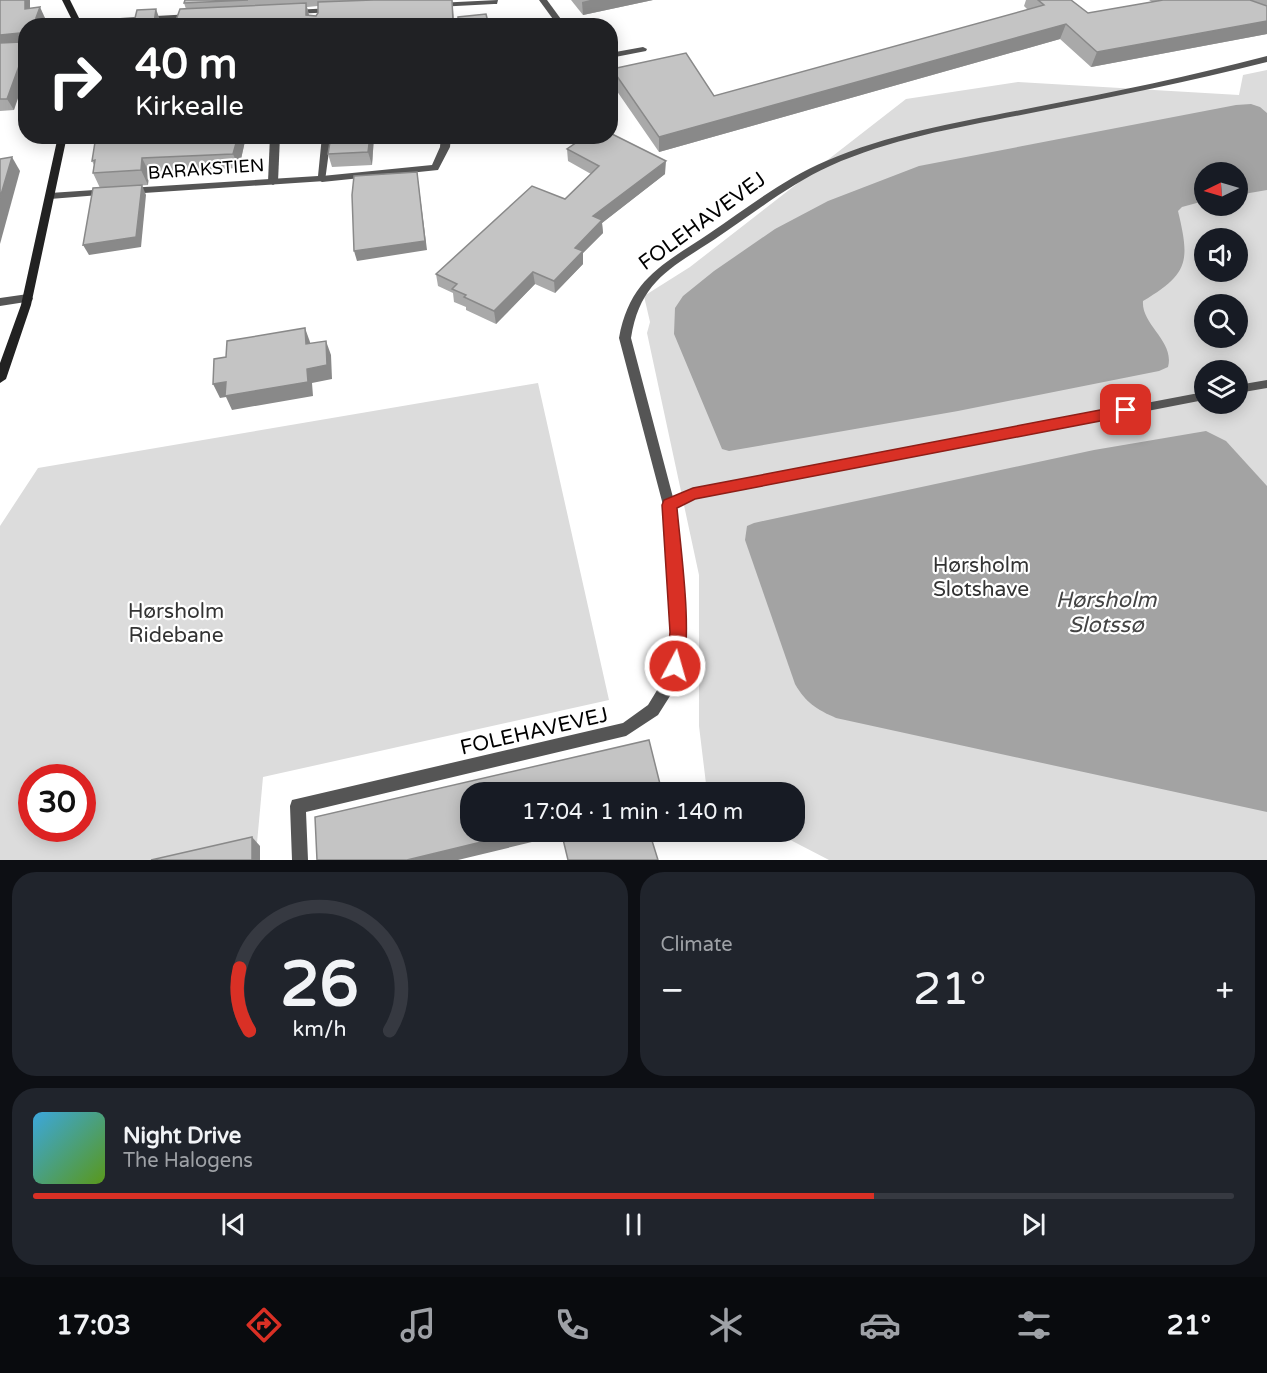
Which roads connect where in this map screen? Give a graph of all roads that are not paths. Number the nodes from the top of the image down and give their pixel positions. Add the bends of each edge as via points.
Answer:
1 (66, 0) edge
2 (494, 0) edge
3 (543, 0) edge
4 (422, 6) edge
5 (339, 9) edge
6 (280, 12) edge
7 (200, 16) edge
8 (75, 18) edge
9 (160, 18) edge
10 (556, 18) edge
11 (643, 50) dead end
12 (618, 55) edge
13 (1267, 59) edge
14 (61, 144) edge
15 (275, 144) edge
16 (326, 144) edge
17 (445, 144) edge
18 (322, 178) junction
19 (273, 182) junction
20 (50, 196) junction
21 (28, 298) junction
22 (0, 302) edge
23 (0, 380) edge
24 (1267, 384) edge
25 (1248, 387) edge
26 (1194, 398) edge
27 (669, 505) junction
28 (300, 860) edge

1 - 8 main road
2 - 4 street
3 - 10 street
5 - 6 street via 315,14
7 - 9 street
11 - 12 street
13 - 27 street, FOLEHAVEVEJ via 1181,81 878,144 827,164 780,189 663,268 632,304 626,338
14 - 20 main road
15 - 19 street
16 - 18 street
17 - 18 street, BARAKSTIEN via 435,168
18 - 19 street, BARAKSTIEN
19 - 20 street, BARAKSTIEN
20 - 21 main road
21 - 22 street
21 - 23 main road
24 - 25 street
26 - 27 street via 693,494
27 - 28 street, FOLEHAVEVEJ via 678,632 675,666 653,710 626,729 298,806

